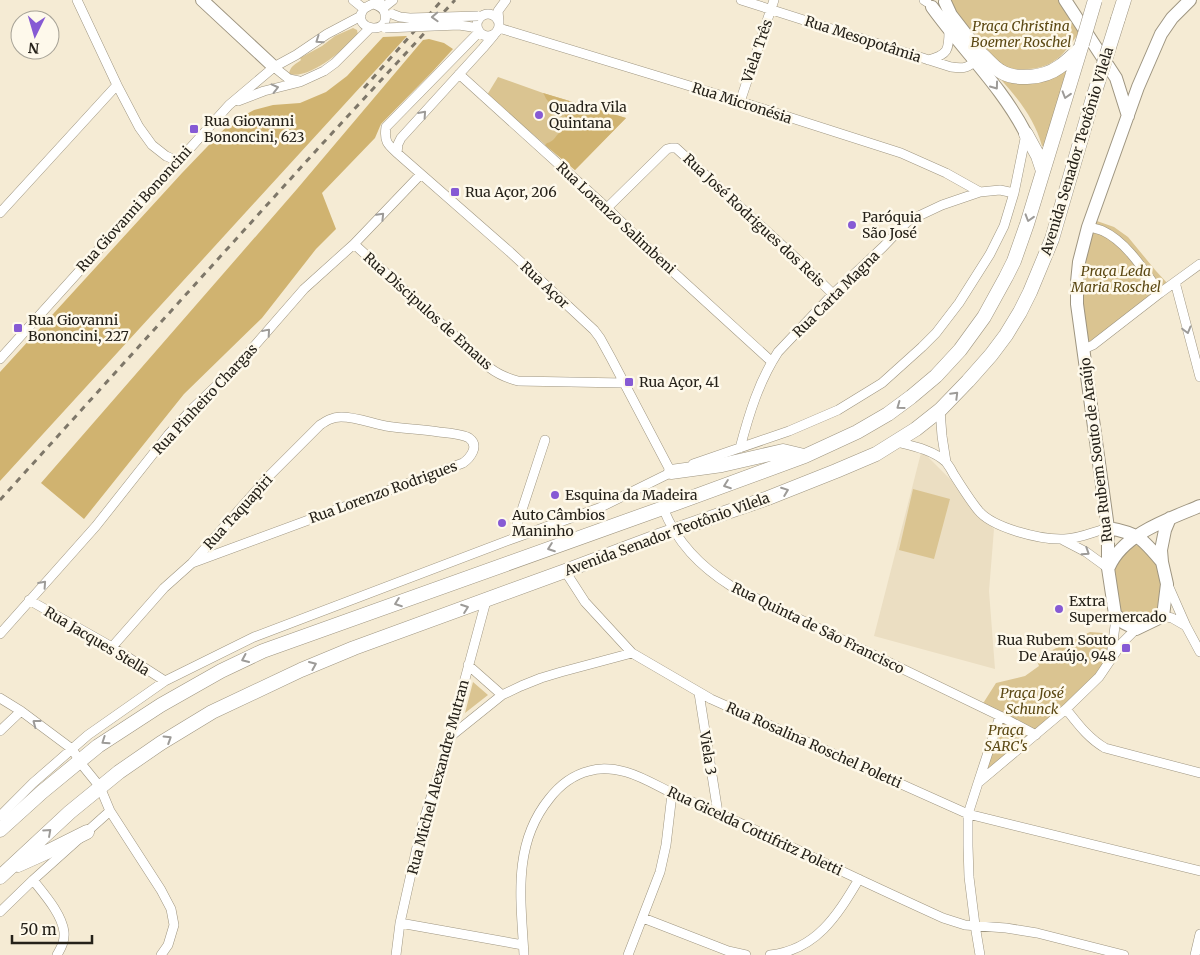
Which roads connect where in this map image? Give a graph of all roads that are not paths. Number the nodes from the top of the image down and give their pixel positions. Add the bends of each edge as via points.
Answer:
1 (77, 0) edge
2 (202, 0) edge
3 (352, 0) edge
4 (393, 0) edge
5 (506, 0) edge
6 (741, 0) edge
7 (774, 0) edge
8 (1065, 0) edge
9 (1095, 0) edge
10 (1124, 0) edge
11 (1190, 0) edge
12 (945, 1) edge
13 (927, 2) edge
14 (383, 8) edge
15 (771, 10) junction
16 (363, 13) junction
17 (480, 15) junction
18 (372, 28) junction
19 (497, 28) junction
20 (476, 29) junction
21 (949, 30) junction
22 (1081, 46) junction
23 (979, 58) junction
24 (926, 60) junction
25 (274, 67) junction
26 (459, 74) junction
27 (1116, 78) junction
28 (300, 82) junction
29 (117, 85) junction
30 (1138, 87) junction
31 (740, 102) junction
32 (229, 105) junction
33 (1128, 116) junction
34 (1026, 134) junction
35 (397, 154) junction
36 (178, 162) junction
37 (1043, 171) junction
38 (421, 174) junction
39 (980, 192) junction
40 (1014, 193) junction
41 (607, 208) junction
42 (0, 213) edge
43 (1088, 227) junction
44 (354, 244) junction
45 (1200, 264) edge
46 (1175, 282) junction
47 (1160, 292) junction
48 (833, 294) junction
49 (1084, 349) junction
50 (0, 359) edge
51 (772, 362) junction
52 (1200, 378) edge
53 (623, 383) junction
54 (940, 410) junction
55 (382, 425) joint
56 (545, 440) dead end
57 (897, 442) junction
58 (740, 448) junction
59 (805, 456) junction
60 (946, 462) junction
61 (671, 472) junction
62 (1200, 506) edge
63 (662, 508) junction
64 (1170, 518) junction
65 (1108, 528) junction
66 (673, 531) junction
67 (519, 536) junction
68 (1137, 536) junction
69 (1062, 540) junction
70 (1162, 562) junction
71 (192, 563) junction
72 (1108, 568) junction
73 (565, 572) junction
74 (1168, 584) junction
75 (29, 600) junction
76 (486, 601) junction
77 (1115, 614) junction
78 (1162, 616) junction
79 (1186, 626) junction
80 (1136, 629) junction
81 (0, 634) edge
82 (112, 646) junction
83 (1200, 652) edge
84 (632, 653) junction
85 (1111, 660) junction
86 (468, 665) junction
87 (165, 681) junction
88 (699, 692) junction
89 (502, 696) junction
90 (0, 698) edge
91 (1066, 709) junction
92 (21, 711) junction
93 (1000, 716) junction
94 (0, 731) edge
95 (1036, 735) junction
96 (451, 736) junction
97 (75, 755) junction
98 (1200, 773) edge
99 (978, 783) junction
100 (100, 787) junction
101 (672, 794) junction
102 (110, 811) junction
103 (718, 812) junction
104 (968, 814) junction
105 (0, 816) edge
106 (0, 830) edge
107 (88, 832) junction
108 (1200, 871) edge
109 (4, 873) edge
110 (859, 879) junction
111 (33, 880) junction
112 (0, 912) edge
113 (643, 918) junction
114 (400, 923) junction
115 (975, 925) junction
116 (1200, 934) edge
117 (1199, 944) edge
118 (523, 945) junction
119 (57, 955) edge
120 (161, 955) edge
121 (396, 955) edge
122 (524, 955) edge
123 (628, 955) edge
124 (746, 955) edge
125 (770, 955) edge
126 (980, 955) edge
127 (1124, 955) edge
128 (1194, 955) edge

1 - 29 street
2 - 25 street
3 - 16 street
4 - 14 street
5 - 19 street via 498,11
6 - 15 street, Rua Mesopotâmia
7 - 15 street, Viela Três
8 - 27 street
9 - 22 main road, Avenida Senador Teotônio Vilela, bridge
54 -> 10 main road, Avenida Senador Teotônio Vilela, bridge via 991,355 1030,292 1052,238
11 - 30 street, Rua Rubem Souto de Araújo via 1161,34
12 - 13 street via 940,7
12 - 23 street
13 - 21 street
14 - 16 street via 367,6
17 -> 14 street, bridge via 410,18 400,17
14 - 18 street via 384,23
15 - 24 street, Rua Mesopotâmia
15 - 31 street, Viela Três
16 - 18 street via 364,24
16 -> 25 street, Rua Giovanni Bononcini
17 - 19 street via 496,17
17 - 20 street
18 - 20 street, bridge via 460,26
18 - 28 street via 335,63
19 - 20 street via 486,36
19 - 26 street
19 - 31 street, Rua Micronésia
20 - 35 street, Rua Açor via 386,127 386,140
21 - 23 street
21 - 24 street via 946,52
22 - 23 main road via 1058,68 1026,77 1004,73
22 -> 37 main road, Avenida Senador Teotônio Vilela
23 - 24 street, Rua Mesopotâmia via 970,66 960,68
23 -> 34 street via 988,78
25 - 28 street
25 - 32 street, Rua Giovanni Bononcini
35 -> 26 street via 401,138
26 - 41 street, Rua Lorenzo Salimbeni
27 - 30 street
27 - 33 street
32 -> 28 street via 264,91
29 - 36 street via 144,136 159,151
29 - 42 street
30 - 33 street, Rua Rubem Souto de Araújo
31 - 39 street, Rua Micronésia via 901,153
32 - 36 street, Rua Giovanni Bononcini
33 - 43 street, Rua Rubem Souto de Araújo
34 - 37 main road
34 - 40 street, Avenida Senador Teotônio Vilela
35 - 38 street, Rua Açor
36 - 50 street, Rua Giovanni Bononcini
37 -> 59 main road, Avenida Senador Teotônio Vilela via 1014,261 984,318 960,350 936,376 888,414
44 -> 38 street, Rua Pinheiro Chargas
38 - 53 street, Rua Açor via 594,330
39 - 40 street, Rua Carta Magna via 1000,190
39 - 48 street, Rua Carta Magna via 908,221
40 - 58 street, Avenida Senador Teotônio Vilela via 1004,226 977,276 936,333 908,360 882,383 838,410
41 - 48 street, Rua José Rodrigues dos Reis via 667,149 676,148
41 - 51 street, Rua Lorenzo Salimbeni
43 - 47 street via 1103,231 1121,244
43 - 49 street, Rua Rubem Souto de Araújo via 1076,282
44 - 53 street, Rua Discipulos de Emaus via 498,374 518,381
75 -> 44 street, Rua Pinheiro Chargas via 96,526 168,435 237,366 304,289
45 - 46 street
46 - 47 street
46 -> 52 street
47 - 49 street
48 - 51 street, Rua Carta Magna
49 - 65 street, Rua Rubem Souto de Araújo
51 - 58 street, Rua Carta Magna via 751,409
53 - 61 street, Rua Açor
54 - 57 main road, Avenida Senador Teotônio Vilela
54 - 60 street
55 - 71 street, Rua Taquapiri via 342,417 320,425 270,475
55 - 71 street, Rua Lorenzo Rodrigues via 465,436 471,439 474,449 462,463
56 - 67 street via 517,525
57 - 60 street via 927,451
66 -> 57 main road, Avenida Senador Teotônio Vilela via 836,471
58 - 61 street, Avenida Senador Teotônio Vilela
59 - 61 main road via 783,451 722,465
59 -> 63 main road, Avenida Senador Teotônio Vilela
60 - 69 street via 978,511 992,522 1020,532
61 - 67 street, Avenida Senador Teotônio Vilela via 599,508
62 - 64 street
63 - 66 street, Rua Quinta de São Francisco
63 -> 97 main road, Avenida Senador Teotônio Vilela via 255,654 161,705 98,746
64 - 68 street
64 - 70 street via 1163,536
65 - 68 street
65 - 69 street via 1084,537
65 - 72 street, Rua Rubem Souto de Araújo
66 - 73 main road, Avenida Senador Teotônio Vilela
66 - 93 street, Rua Quinta de São Francisco via 692,555 731,586
67 - 87 street, Avenida Senador Teotônio Vilela via 254,637
68 - 70 street
68 - 72 street via 1118,550
69 -> 72 street
70 - 74 street
71 - 82 street, Rua Taquapiri via 164,588
72 - 77 street, Rua Rubem Souto de Araújo
73 - 76 main road, Avenida Senador Teotônio Vilela
73 - 84 street, Rua Rosalina Roschel Poletti via 585,602
74 - 78 street
74 - 79 street
75 - 81 street, Rua Pinheiro Chargas
75 - 82 street, Rua Jacques Stella
76 - 86 street, Rua Michel Alexandre Mutran
100 -> 76 main road, Avenida Senador Teotônio Vilela via 137,759 212,712 354,648
77 - 80 street
77 - 85 street, Rua Rubem Souto de Araújo
78 - 79 street
78 - 80 street
79 - 83 street
80 - 85 street
82 - 87 street, Rua Jacques Stella
84 - 88 street, Rua Rosalina Roschel Poletti
84 - 89 street via 541,678
85 - 91 street via 1099,677
86 - 89 street
86 - 96 street, Rua Michel Alexandre Mutran
87 - 97 street, Avenida Senador Teotônio Vilela via 88,735
88 - 103 street, Viela 3
88 - 104 street, Rua Rosalina Roschel Poletti
89 - 96 street
90 - 92 street
91 - 95 street
91 - 98 street via 1086,734 1105,748
92 - 94 street
97 -> 92 street
93 - 95 street, Rua Quinta de São Francisco
93 - 99 street
95 - 99 street
96 - 114 street, Rua Michel Alexandre Mutran via 422,829
97 - 100 street
97 - 105 street via 33,783
97 - 106 main road, Avenida Senador Teotônio Vilela
99 - 104 street
100 - 102 street
109 -> 100 main road, Avenida Senador Teotônio Vilela
101 - 103 street, Rua Gicelda Cottifritz Poletti
101 - 113 street via 664,857
101 - 118 street, Rua Gicelda Cottifritz Poletti via 626,772 603,769 588,771 559,787 536,818 525,850 521,877
102 - 107 street
102 - 120 street via 171,909 174,925
103 - 110 street, Rua Gicelda Cottifritz Poletti
104 - 108 street, Rua Rosalina Roschel Poletti
104 - 115 street via 969,877
107 - 109 main road
107 - 111 street
110 - 115 street, Rua Gicelda Cottifritz Poletti via 958,924
110 - 125 street via 840,909 814,939 799,948
111 - 112 street
111 - 119 street via 51,904 64,931
113 - 123 street
113 - 124 street
114 - 118 street
114 - 121 street, Rua Michel Alexandre Mutran
115 - 126 street
115 - 127 street, Rua Gicelda Cottifritz Poletti via 1037,933
116 - 117 street
117 - 128 street
118 - 122 street, Rua Gicelda Cottifritz Poletti

